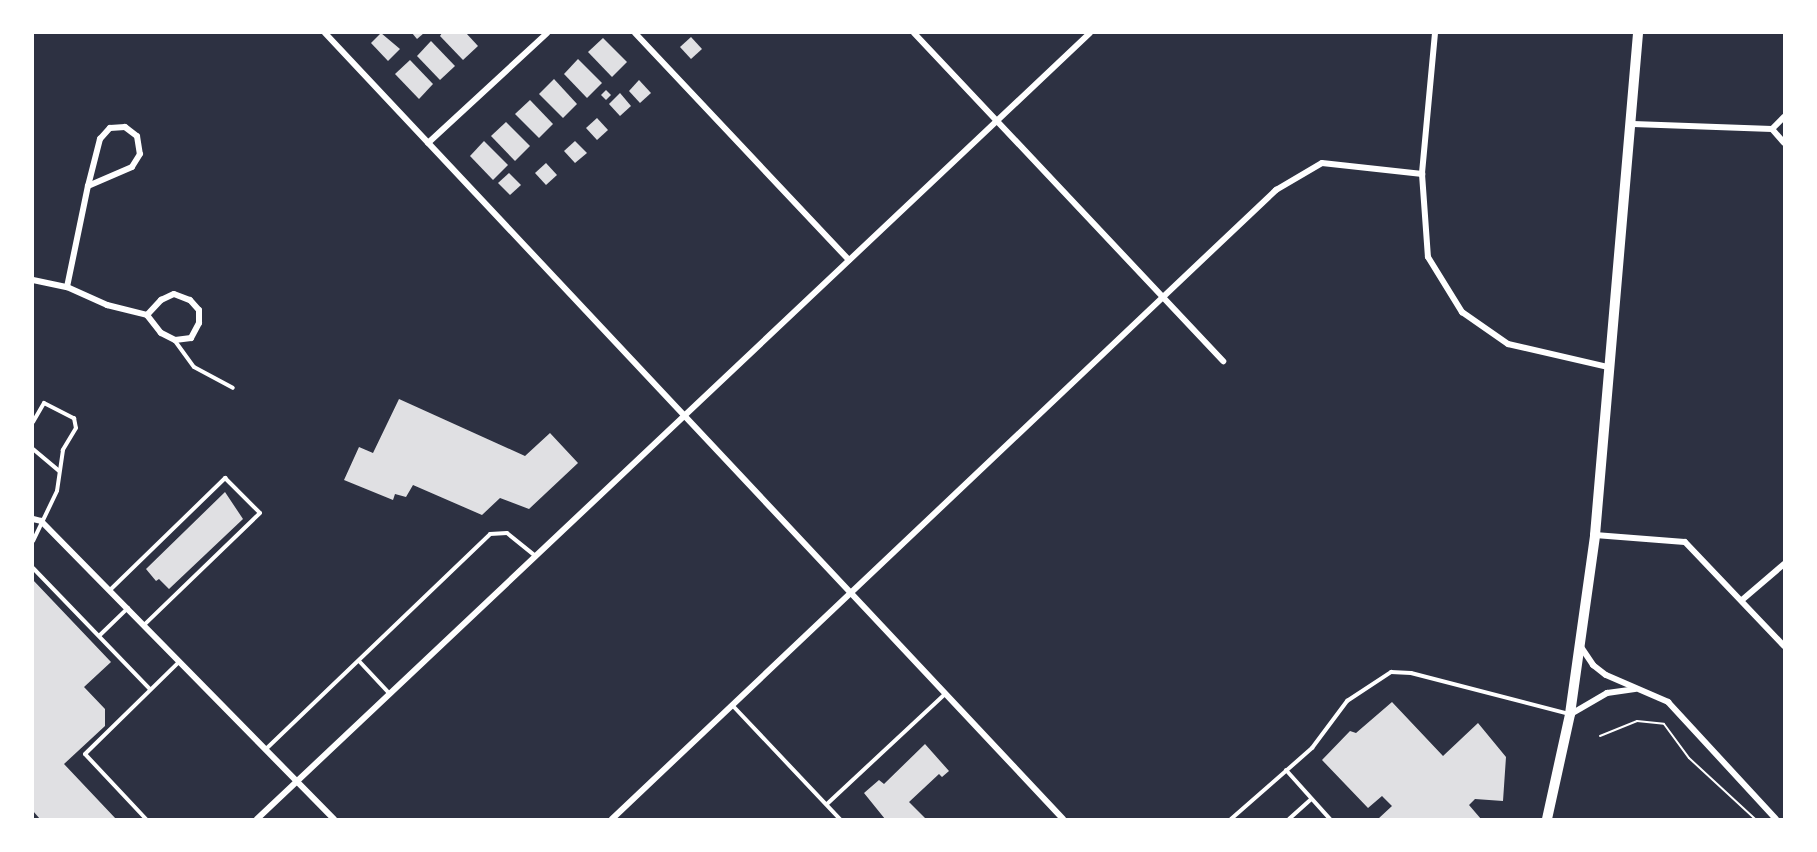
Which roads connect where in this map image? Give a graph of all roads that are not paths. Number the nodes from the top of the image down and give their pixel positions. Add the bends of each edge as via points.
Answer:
1 (325, 33) edge
2 (547, 33) edge
3 (635, 33) edge
4 (914, 33) edge
5 (1090, 33) edge
6 (1436, 33) edge
7 (1638, 33) edge
8 (1784, 117) edge
9 (997, 121) junction
10 (1633, 124) junction
11 (1772, 129) junction
12 (428, 143) junction
13 (1784, 143) edge
14 (1422, 174) junction
15 (88, 186) junction
16 (849, 260) junction
17 (33, 280) edge
18 (67, 287) junction
19 (1163, 297) junction
20 (147, 315) junction
21 (175, 340) junction
22 (1223, 361) dead end
23 (1608, 367) junction
24 (233, 388) dead end
25 (684, 416) junction
26 (33, 422) edge
27 (33, 449) edge
28 (59, 471) junction
29 (33, 519) edge
30 (41, 521) junction
31 (1595, 535) junction
32 (33, 541) edge
33 (535, 556) junction
34 (1784, 564) edge
35 (33, 568) edge
36 (110, 590) junction
37 (851, 593) junction
38 (1742, 600) junction
39 (128, 608) junction
40 (145, 624) junction
41 (100, 635) junction
42 (1784, 645) edge
43 (1581, 647) junction
44 (181, 661) junction
45 (359, 661) junction
46 (150, 689) junction
47 (1635, 689) junction
48 (945, 693) junction
49 (390, 694) junction
50 (732, 705) junction
51 (1570, 714) junction
52 (266, 749) junction
53 (1286, 770) junction
54 (297, 781) junction
55 (1311, 799) junction
56 (826, 804) junction
57 (146, 819) edge
58 (257, 819) edge
59 (334, 819) edge
60 (612, 819) edge
61 (840, 819) edge
62 (1064, 819) edge
63 (1231, 819) edge
64 (1289, 819) edge
65 (1330, 819) edge
66 (1547, 819) edge
67 (1776, 819) edge

1 - 12 street
2 - 12 street
3 - 16 street
4 - 9 street
5 - 9 street
6 - 14 street
7 - 10 main road
8 - 11 street
9 - 16 street
9 - 19 street
10 - 11 street
10 - 23 main road
11 - 13 street
12 - 25 street
14 - 19 street via 1322,163 1276,190
14 - 23 street via 1428,257 1462,312 1508,344
15 - 15 street via 100,139 110,128 125,127 137,136 141,154 132,167
15 - 18 street
16 - 25 street
17 - 18 street
18 - 20 street via 107,305
19 - 22 street
19 - 37 street
20 - 21 street via 161,333
20 - 21 street via 161,300 174,294 190,300 198,310 199,323 191,338
21 - 24 lane via 194,368
23 - 31 main road
25 - 33 street
25 - 37 street
26 - 28 lane via 44,403 74,418 76,428 63,450
27 - 28 lane
28 - 30 lane via 57,491
29 - 30 street
30 - 32 lane
30 - 36 street
31 - 38 street via 1685,542
31 - 43 main road
33 - 45 lane via 507,533 490,534
33 - 49 street
34 - 38 street
35 - 41 lane
36 - 39 street
36 - 40 lane via 225,478 260,513
37 - 48 street
37 - 50 street
38 - 42 street
39 - 40 street
39 - 41 lane
40 - 44 street
41 - 46 lane
43 - 47 street via 1593,665
43 - 51 main road
44 - 46 lane
44 - 52 street
45 - 49 lane
45 - 52 lane
46 - 57 lane via 85,754
47 - 51 street via 1607,693
47 - 67 street via 1668,702
48 - 56 lane
48 - 62 street
49 - 54 street
50 - 56 lane
50 - 60 street
51 - 53 lane via 1411,673 1390,672 1347,701 1312,748
51 - 66 main road
52 - 54 street
53 - 55 lane
53 - 63 lane
54 - 58 street
54 - 59 street
55 - 64 lane
55 - 65 lane
56 - 61 lane

